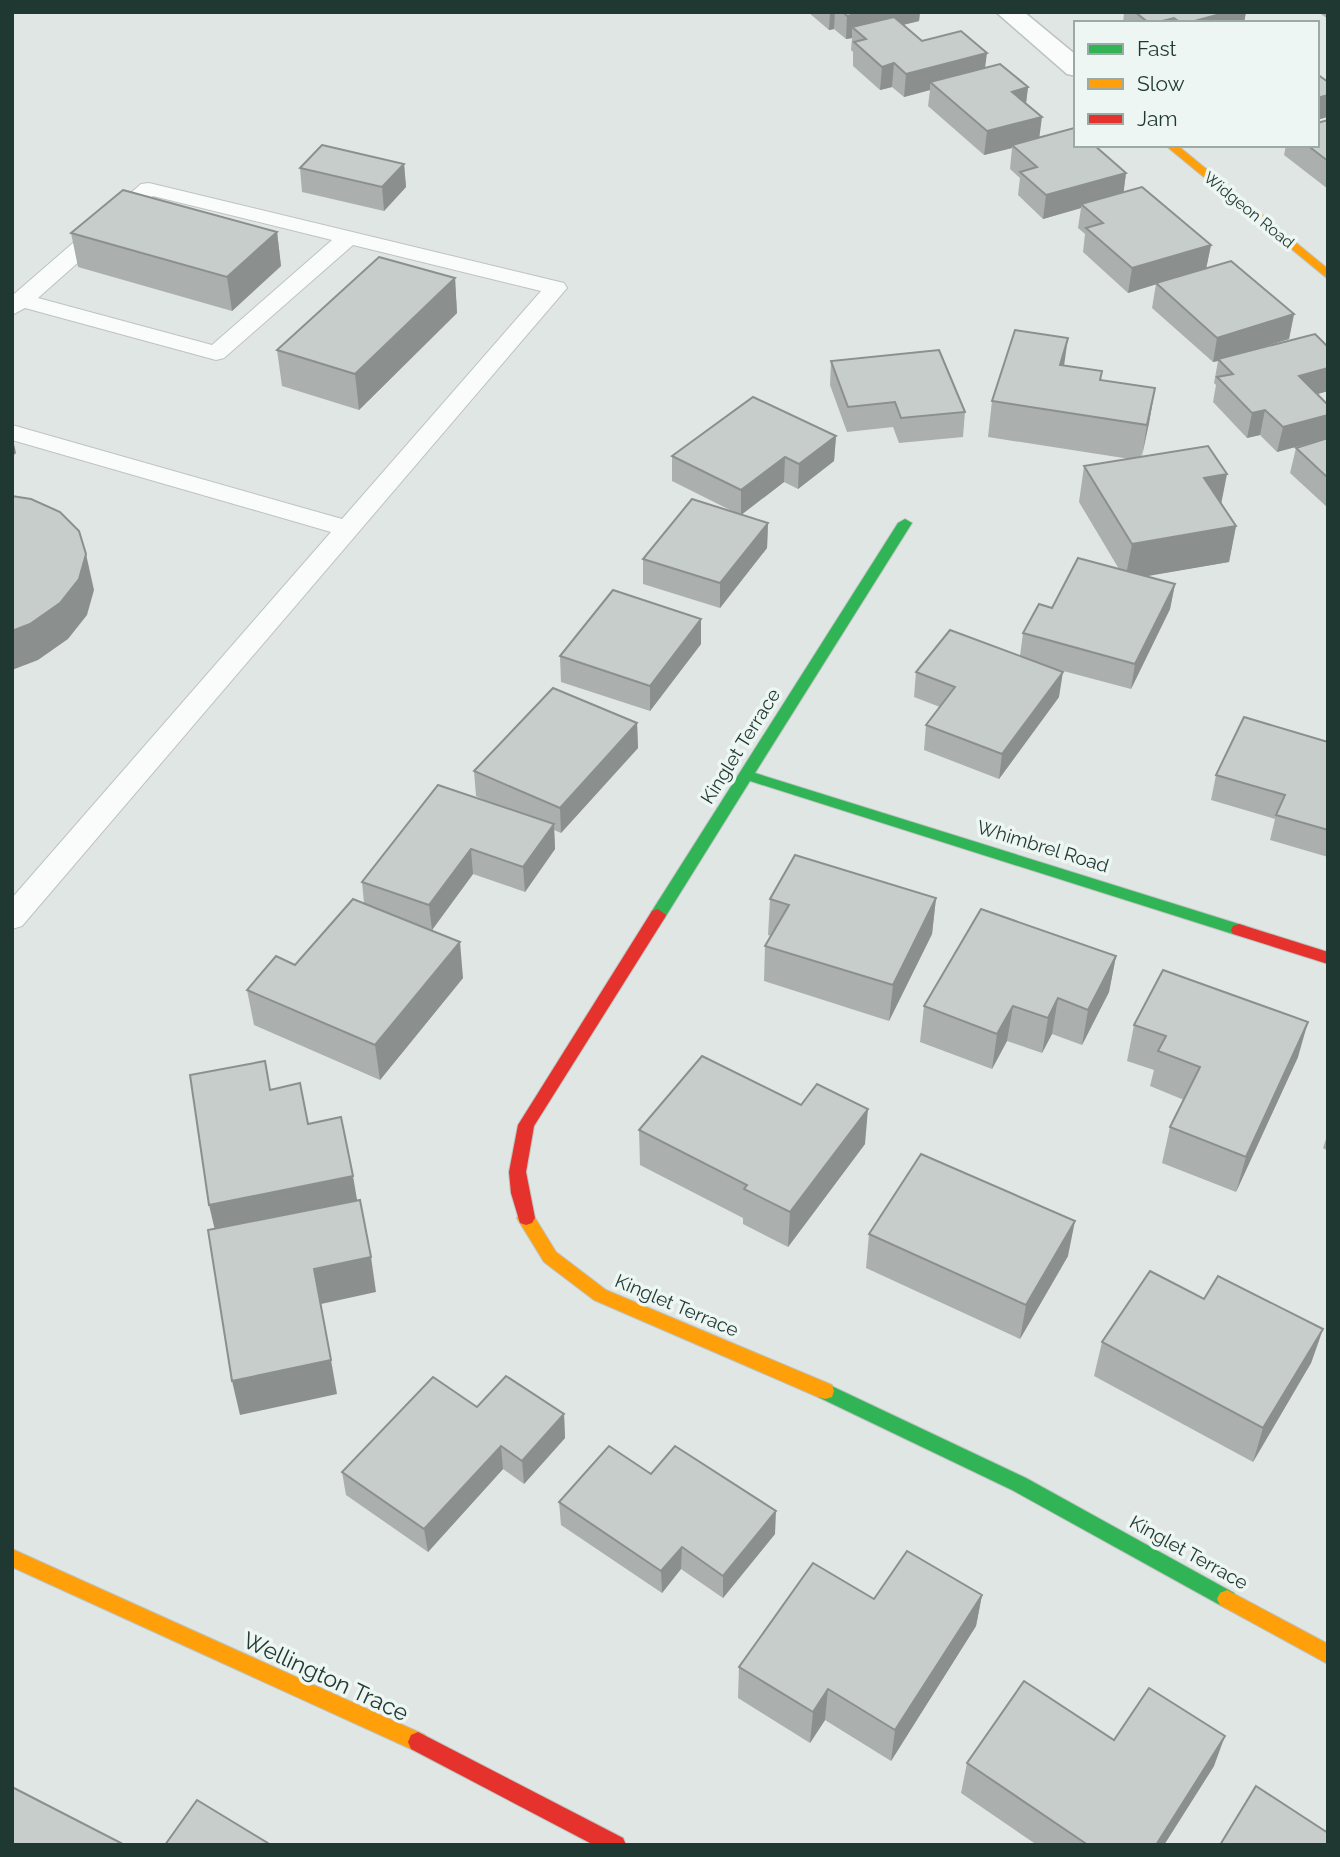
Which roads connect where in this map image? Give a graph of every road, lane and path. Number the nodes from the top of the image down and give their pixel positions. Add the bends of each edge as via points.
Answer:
1 (1008, 12) edge
2 (1074, 66) edge
3 (1172, 147) edge
4 (348, 238) junction
5 (1328, 275) edge
6 (17, 304) edge
7 (12, 432) edge
8 (905, 523) dead end
9 (347, 529) junction
10 (746, 775) junction
11 (12, 918) edge
12 (1328, 958) edge
13 (12, 1558) edge
14 (1328, 1654) edge
15 (616, 1845) edge

1 - 2 street
3 - 5 street, Widgeon Road
4 - 6 lane via 149,189
4 - 6 lane via 216,353
4 - 9 lane via 556,288
7 - 9 lane
8 - 10 street, Kinglet Terrace
9 - 11 lane
10 - 12 street, Whimbrel Road
10 - 14 street, Kinglet Terrace via 526,1125 516,1158 517,1193 529,1226 550,1257 600,1295 800,1379 1019,1484
13 - 15 street, Wellington Trace via 355,1713

